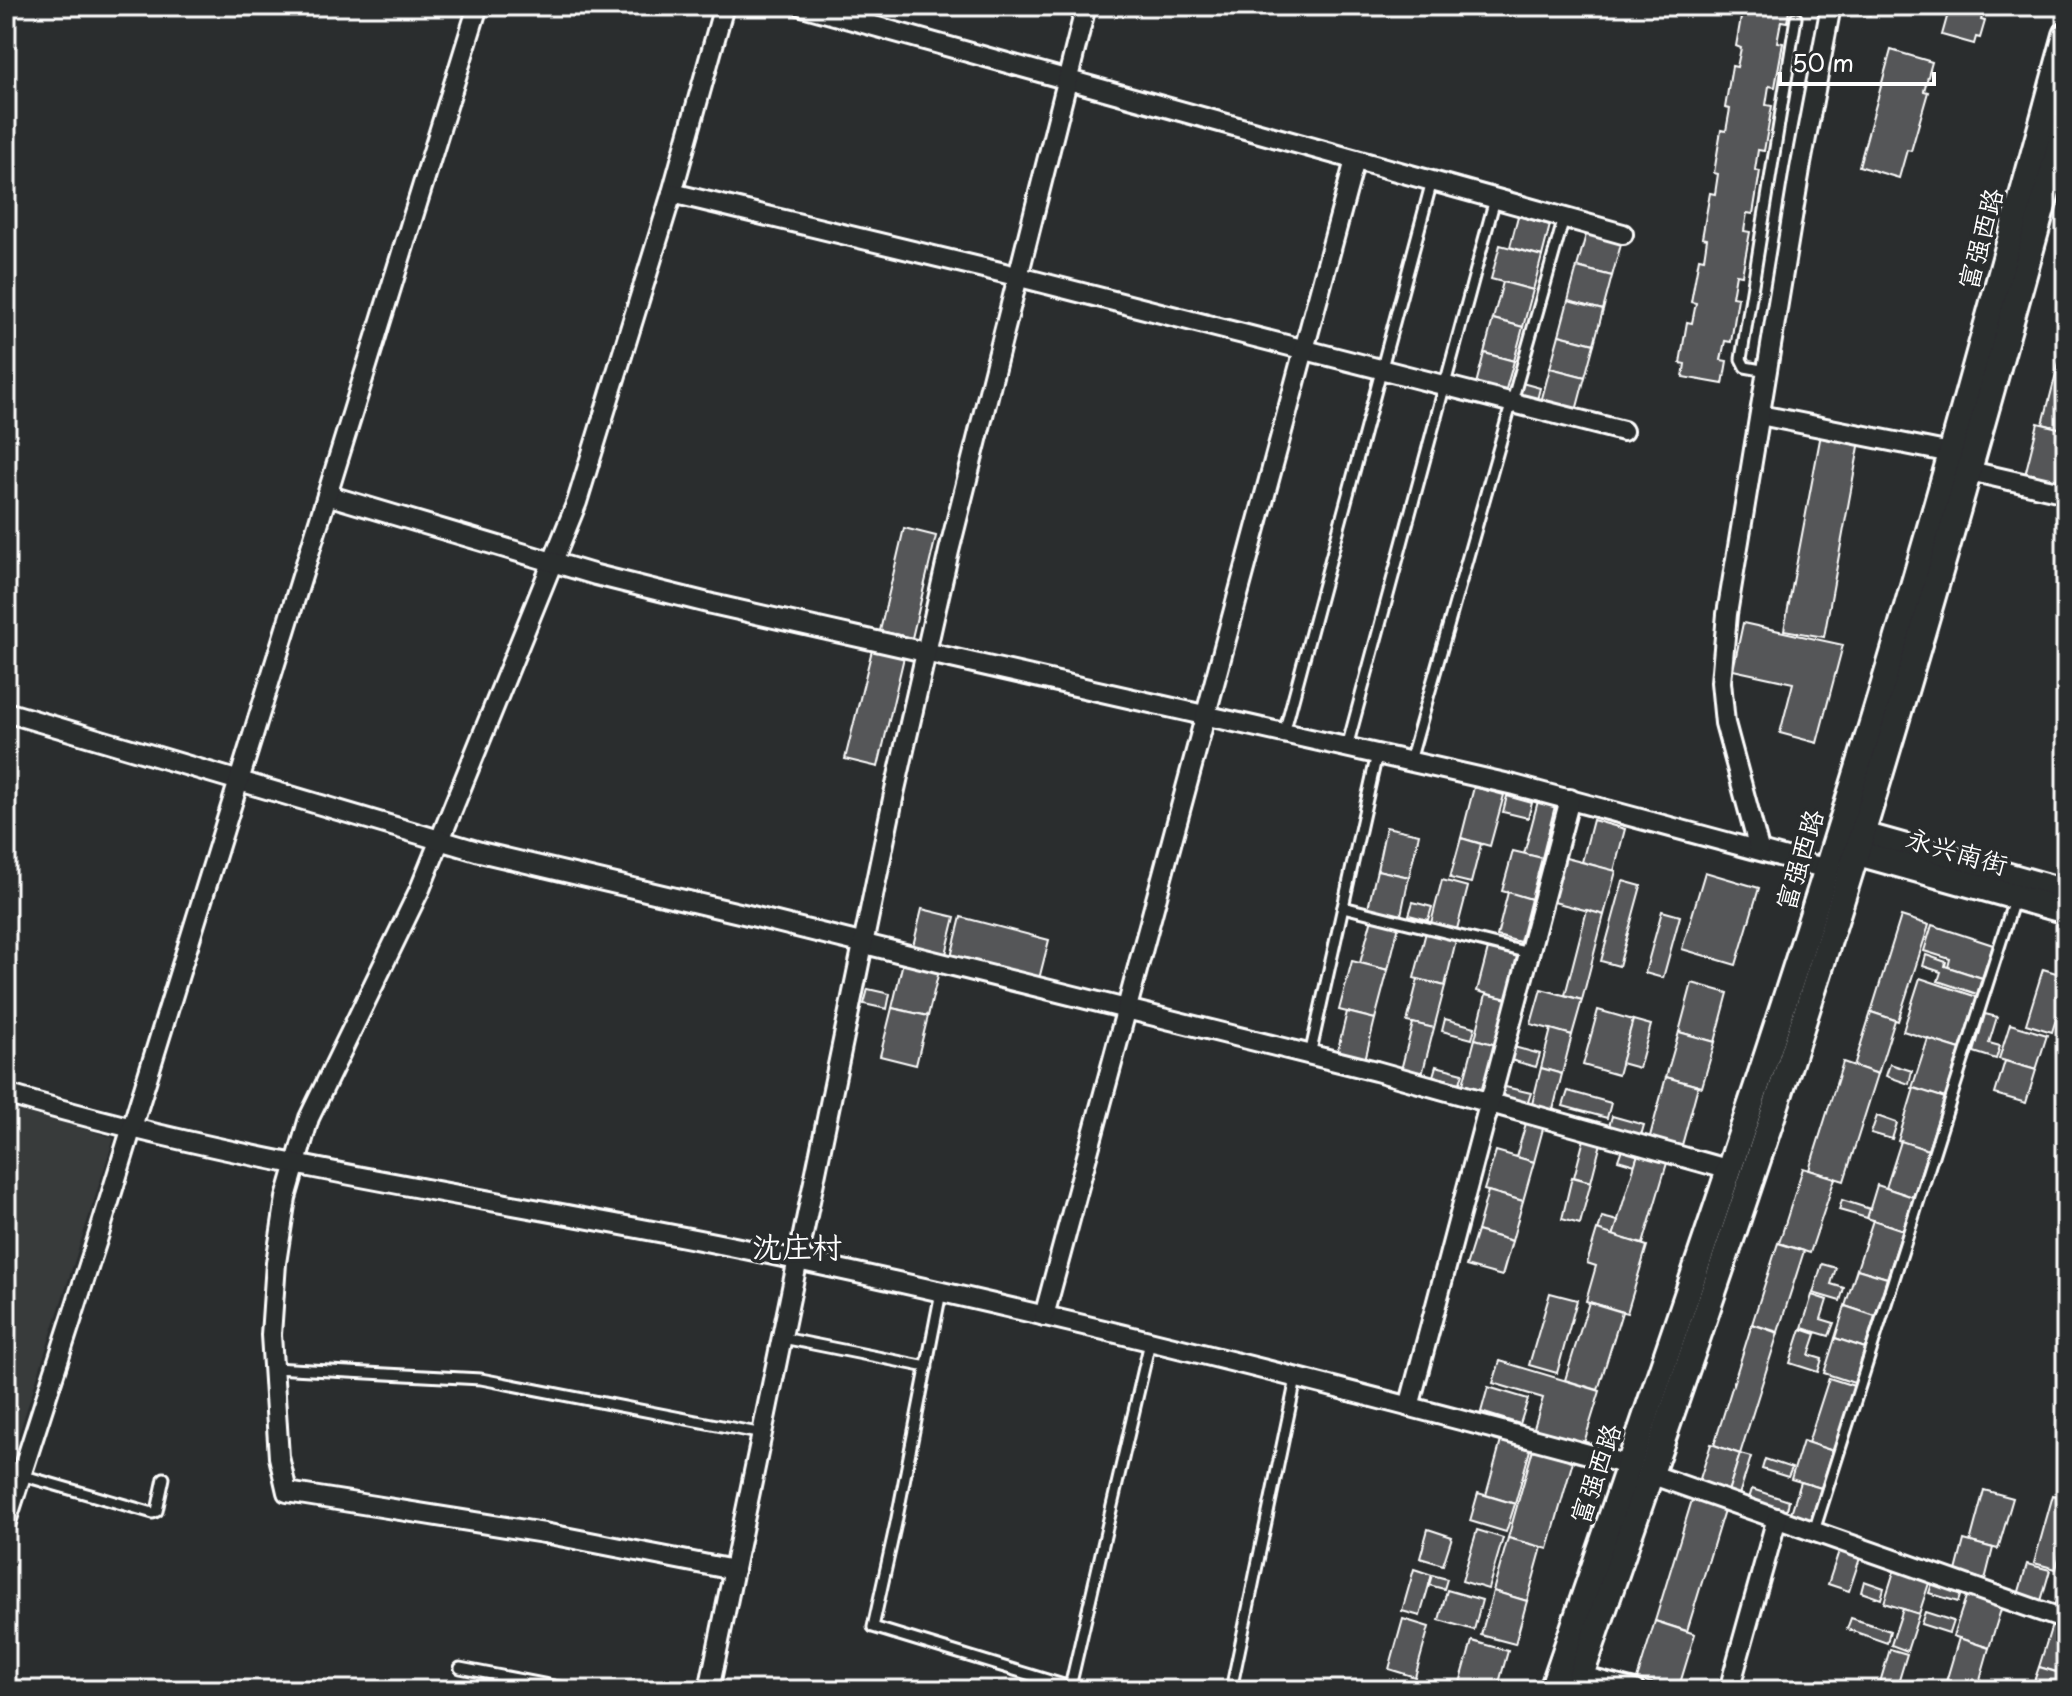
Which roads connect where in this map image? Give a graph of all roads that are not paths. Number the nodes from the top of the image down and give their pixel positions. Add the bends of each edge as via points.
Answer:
1 (478, 6) edge
2 (724, 6) edge
3 (802, 6) edge
4 (1086, 6) edge
5 (1831, 6) edge
6 (1796, 18) dead end
7 (2066, 35) edge
8 (1068, 80) junction
9 (2066, 123) edge
10 (1355, 160) junction
11 (1432, 181) junction
12 (672, 193) junction
13 (1495, 199) junction
14 (1564, 218) junction
15 (1623, 234) dead end
16 (1018, 277) junction
17 (1304, 350) junction
18 (1382, 370) junction
19 (1767, 371) junction
20 (1444, 385) junction
21 (1511, 403) junction
22 (1760, 415) junction
23 (1623, 431) dead end
24 (1951, 453) junction
25 (1970, 471) junction
26 (2066, 493) edge
27 (327, 495) junction
28 (552, 562) junction
29 (926, 652) junction
30 (6, 712) edge
31 (1206, 715) junction
32 (1284, 733) junction
33 (1347, 747) junction
34 (1377, 754) junction
35 (1410, 761) junction
36 (239, 781) junction
37 (1570, 799) junction
38 (440, 840) junction
39 (1844, 846) junction
40 (1759, 849) junction
41 (2066, 892) edge
42 (2015, 897) junction
43 (1343, 907) junction
44 (2066, 911) edge
45 (864, 944) junction
46 (1529, 953) junction
47 (1127, 1009) junction
48 (1310, 1055) junction
49 (6, 1094) edge
50 (1490, 1103) junction
51 (132, 1128) junction
52 (296, 1166) junction
53 (1730, 1170) junction
54 (798, 1260) junction
55 (941, 1292) junction
56 (1044, 1316) junction
57 (783, 1338) junction
58 (1150, 1342) junction
59 (927, 1367) junction
60 (273, 1368) junction
61 (1296, 1379) junction
62 (1409, 1407) junction
63 (763, 1434) junction
64 (1640, 1469) junction
65 (21, 1475) junction
66 (164, 1478) dead end
67 (1777, 1518) junction
68 (6, 1522) edge
69 (1814, 1531) junction
70 (734, 1570) junction
71 (2066, 1620) edge
72 (460, 1668) dead end
73 (1578, 1683) edge
74 (575, 1690) edge
75 (709, 1690) edge
76 (1231, 1690) edge
77 (1552, 1690) edge
78 (1635, 1690) edge
79 (1729, 1690) edge

1 - 27 street
2 - 12 street
3 - 8 street
4 - 8 street
5 - 19 street
6 - 19 lane via 1741,359 1745,367
7 - 24 main road, 富强西路
8 - 10 street
8 - 16 street
9 - 25 main road, 富强西路
10 - 11 street
10 - 17 street
11 - 13 street
11 - 18 lane
12 - 16 street
12 - 28 street via 577,502
13 - 14 street
13 - 20 lane
14 - 15 street
14 - 21 lane
16 - 17 street
16 - 29 street
17 - 18 street
17 - 31 street
18 - 20 street
18 - 32 lane
19 - 22 street
20 - 21 street
20 - 33 lane
21 - 23 street
21 - 35 lane
22 - 24 street
22 - 40 street via 1721,682 1730,746
24 - 39 main road, 富强西路
25 - 26 street
25 - 39 main road, 富强西路
27 - 28 street
27 - 36 street
28 - 29 street
28 - 38 street
29 - 31 street
29 - 45 street
30 - 36 street
31 - 32 street
31 - 47 street
32 - 33 street
33 - 34 street
34 - 35 street
34 - 43 lane
35 - 37 street
36 - 38 street
36 - 51 street
37 - 40 street
37 - 46 street
38 - 45 street
38 - 52 street via 309,1118
39 - 40 street
39 - 41 main road, 永兴南街
39 - 42 main road, 永兴南街
39 - 53 main road, 富强西路
39 - 64 main road, 富强西路 via 1786,1075
42 - 44 main road, 永兴南街
42 - 69 lane
43 - 46 lane
43 - 48 lane
45 - 47 street
45 - 54 street
46 - 50 street
47 - 48 street
47 - 56 street
48 - 50 street
49 - 51 street
50 - 53 street
50 - 62 street
51 - 52 street
51 - 65 street
52 - 54 street
52 - 60 street via 276,1263
53 - 64 main road, 富强西路
54 - 55 street
54 - 57 street
55 - 56 street
55 - 59 lane
56 - 58 street
57 - 59 lane
57 - 63 street
58 - 59 lane via 1070,1687 873,1627
58 - 61 street
60 - 63 lane via 481,1379
60 - 70 street via 279,1457 287,1492
61 - 62 street
61 - 76 lane
62 - 64 street
63 - 70 street
64 - 67 street
64 - 73 main road, 富强西路
64 - 77 main road, 富强西路
65 - 66 lane via 153,1513 161,1503
65 - 68 street
67 - 69 street
67 - 79 street
69 - 71 street
70 - 75 street
72 - 74 lane
73 - 78 street

